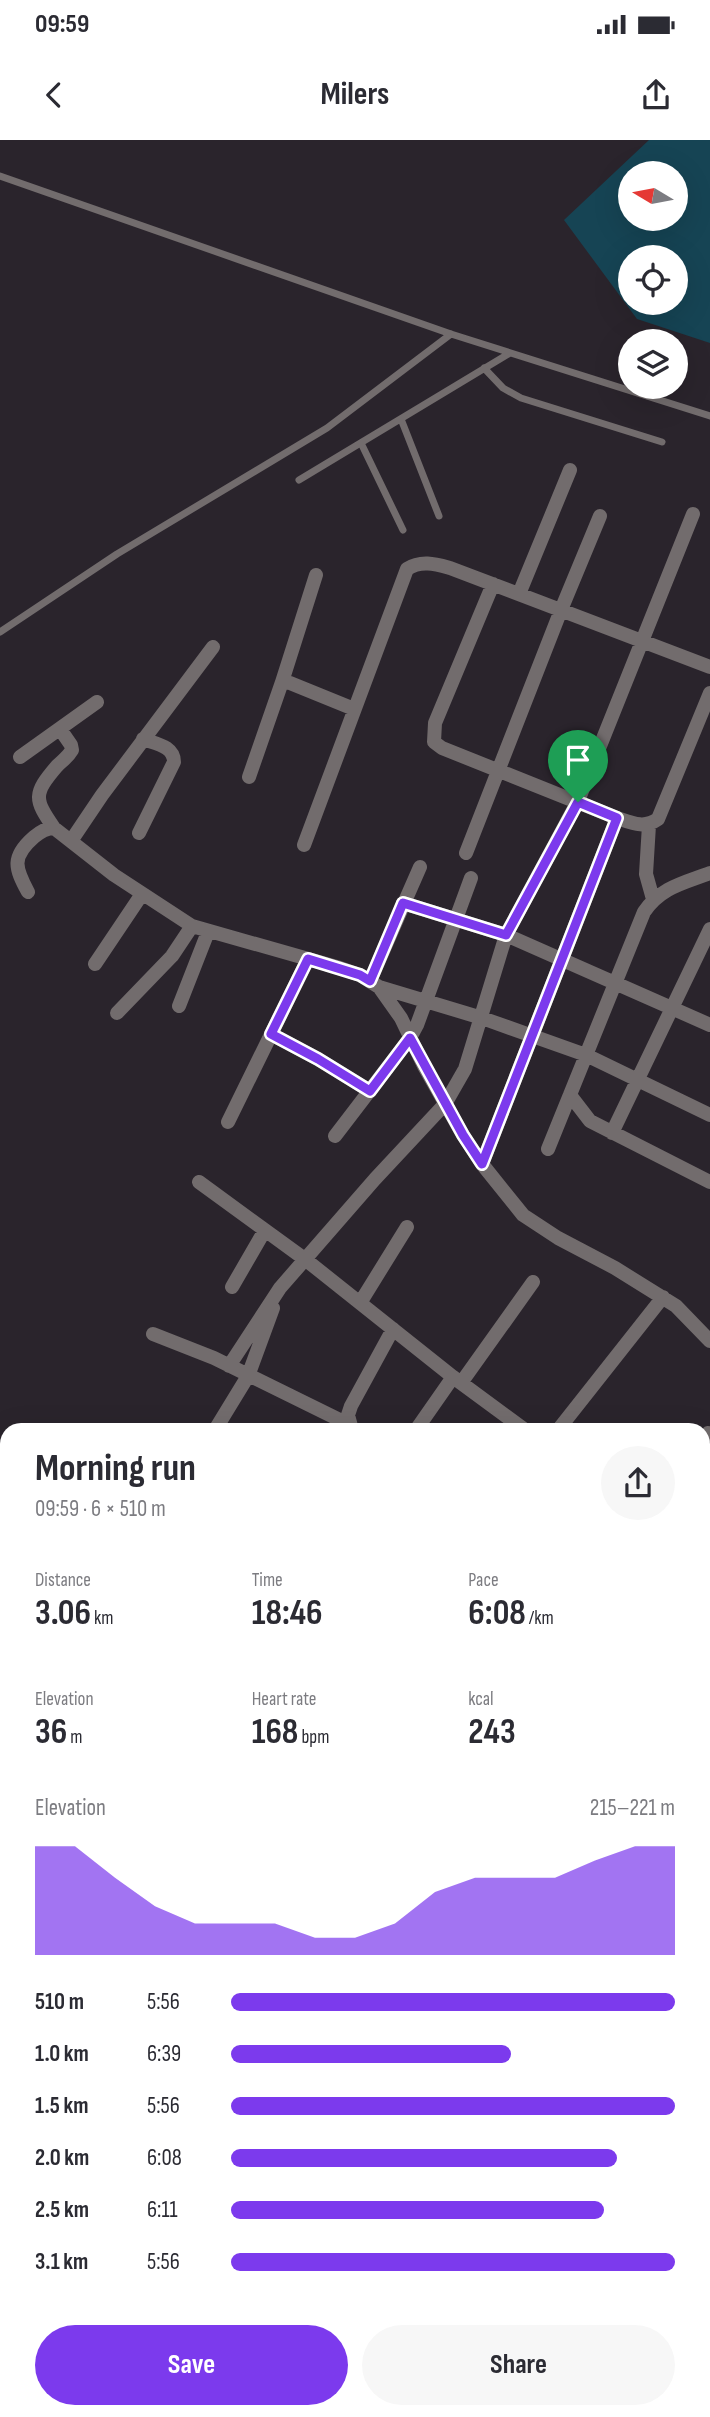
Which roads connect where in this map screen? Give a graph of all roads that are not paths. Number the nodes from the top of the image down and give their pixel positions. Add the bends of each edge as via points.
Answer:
1 (0, 176) edge
2 (451, 334) junction
3 (510, 353) junction
4 (484, 368) junction
5 (710, 416) edge
6 (401, 419) junction
7 (662, 442) dead end
8 (361, 443) junction
9 (570, 470) dead end
10 (299, 480) dead end
11 (693, 514) dead end
12 (439, 516) dead end
13 (600, 516) dead end
14 (403, 530) dead end
15 (316, 575) dead end
16 (494, 584) junction
17 (519, 594) junction
18 (561, 610) junction
19 (0, 632) edge
20 (642, 641) junction
21 (213, 647) dead end
22 (710, 667) edge
23 (282, 681) junction
24 (710, 694) edge
25 (97, 702) dead end
26 (354, 709) junction
27 (60, 729) junction
28 (143, 740) junction
29 (20, 757) dead end
30 (498, 771) junction
31 (249, 777) dead end
32 (578, 802) junction
33 (617, 818) junction
34 (649, 825) junction
35 (54, 828) junction
36 (139, 833) dead end
37 (71, 841) junction
38 (304, 845) dead end
39 (466, 853) dead end
40 (420, 867) dead end
41 (710, 873) edge
42 (471, 878) dead end
43 (28, 892) dead end
44 (142, 894) junction
45 (653, 899) junction
46 (403, 903) junction
47 (456, 918) junction
48 (192, 926) junction
49 (208, 932) junction
50 (709, 934) edge
51 (506, 935) junction
52 (308, 959) junction
53 (563, 960) junction
54 (95, 964) dead end
55 (615, 982) junction
56 (374, 984) junction
57 (427, 1000) junction
58 (179, 1006) dead end
59 (672, 1008) junction
60 (117, 1013) dead end
61 (482, 1017) junction
62 (710, 1026) edge
63 (271, 1034) junction
64 (533, 1037) junction
65 (410, 1038) junction
66 (586, 1055) junction
67 (638, 1079) junction
68 (370, 1091) junction
69 (570, 1096) junction
70 (445, 1104) junction
71 (710, 1115) edge
72 (228, 1122) dead end
73 (612, 1133) junction
74 (335, 1136) dead end
75 (548, 1149) dead end
76 (482, 1164) junction
77 (198, 1182) dead end
78 (710, 1182) edge
79 (407, 1227) dead end
80 (265, 1230) junction
81 (306, 1260) junction
82 (533, 1282) dead end
83 (232, 1287) dead end
84 (280, 1289) junction
85 (663, 1297) junction
86 (360, 1303) junction
87 (393, 1329) junction
88 (153, 1334) dead end
89 (710, 1341) edge
90 (229, 1366) junction
91 (248, 1376) junction
92 (457, 1380) junction
93 (219, 1423) edge
94 (341, 1423) edge
95 (350, 1423) edge
96 (422, 1423) edge
97 (515, 1423) edge
98 (564, 1423) edge

1 - 2 lane
2 - 3 lane
2 - 19 lane via 327,428 117,554
3 - 4 lane
3 - 5 lane
4 - 6 lane
4 - 7 lane via 503,388 521,398
6 - 8 lane
6 - 12 lane
8 - 10 lane
8 - 14 lane
9 - 17 street
11 - 20 street
13 - 18 street
15 - 23 street
16 - 17 street
16 - 26 street via 435,564 407,569
16 - 30 street via 433,734 442,748
17 - 18 street
18 - 20 street
18 - 30 street
20 - 22 street
20 - 32 street
21 - 28 street
23 - 26 street
23 - 31 street
24 - 34 street via 658,819
25 - 27 street
26 - 38 street
27 - 29 street
27 - 35 street via 72,750 38,796 39,807
28 - 36 street via 170,749 174,762
28 - 37 street
30 - 32 street
30 - 39 street
32 - 33 street
32 - 51 street
33 - 34 street
33 - 53 street
34 - 45 street via 646,874
35 - 37 street
35 - 43 street via 36,835 19,851 17,865
37 - 44 street
40 - 46 street
41 - 45 street
42 - 47 street
44 - 48 street
44 - 54 street
45 - 55 street
46 - 47 street
46 - 56 street
47 - 51 street
47 - 57 street
48 - 49 street
48 - 60 street via 172,956
49 - 52 street
49 - 58 street
50 - 59 street
51 - 53 street
51 - 61 street
52 - 56 street
52 - 63 street
53 - 55 street
53 - 64 street
55 - 59 street
55 - 66 street
56 - 57 street
56 - 65 street via 401,1018
57 - 61 street
57 - 65 street
59 - 62 street
59 - 67 street
61 - 64 street
61 - 70 street via 465,1069
63 - 68 street
63 - 72 street
64 - 66 street
64 - 76 street
65 - 68 street
65 - 70 street
66 - 67 street
66 - 69 street
67 - 71 street
67 - 73 street
68 - 74 street
69 - 73 street via 590,1121
69 - 75 street
70 - 76 street
70 - 81 street
73 - 78 street
76 - 85 street via 532,1222
77 - 80 street
79 - 86 street
80 - 81 street
80 - 83 street
81 - 84 street
81 - 86 street
82 - 92 street
84 - 90 street
84 - 91 street
85 - 89 street via 687,1314
85 - 98 street
86 - 87 street
87 - 92 street
87 - 95 street via 351,1406
88 - 90 street
90 - 91 street
91 - 93 street
91 - 94 street
92 - 96 street
92 - 97 street

